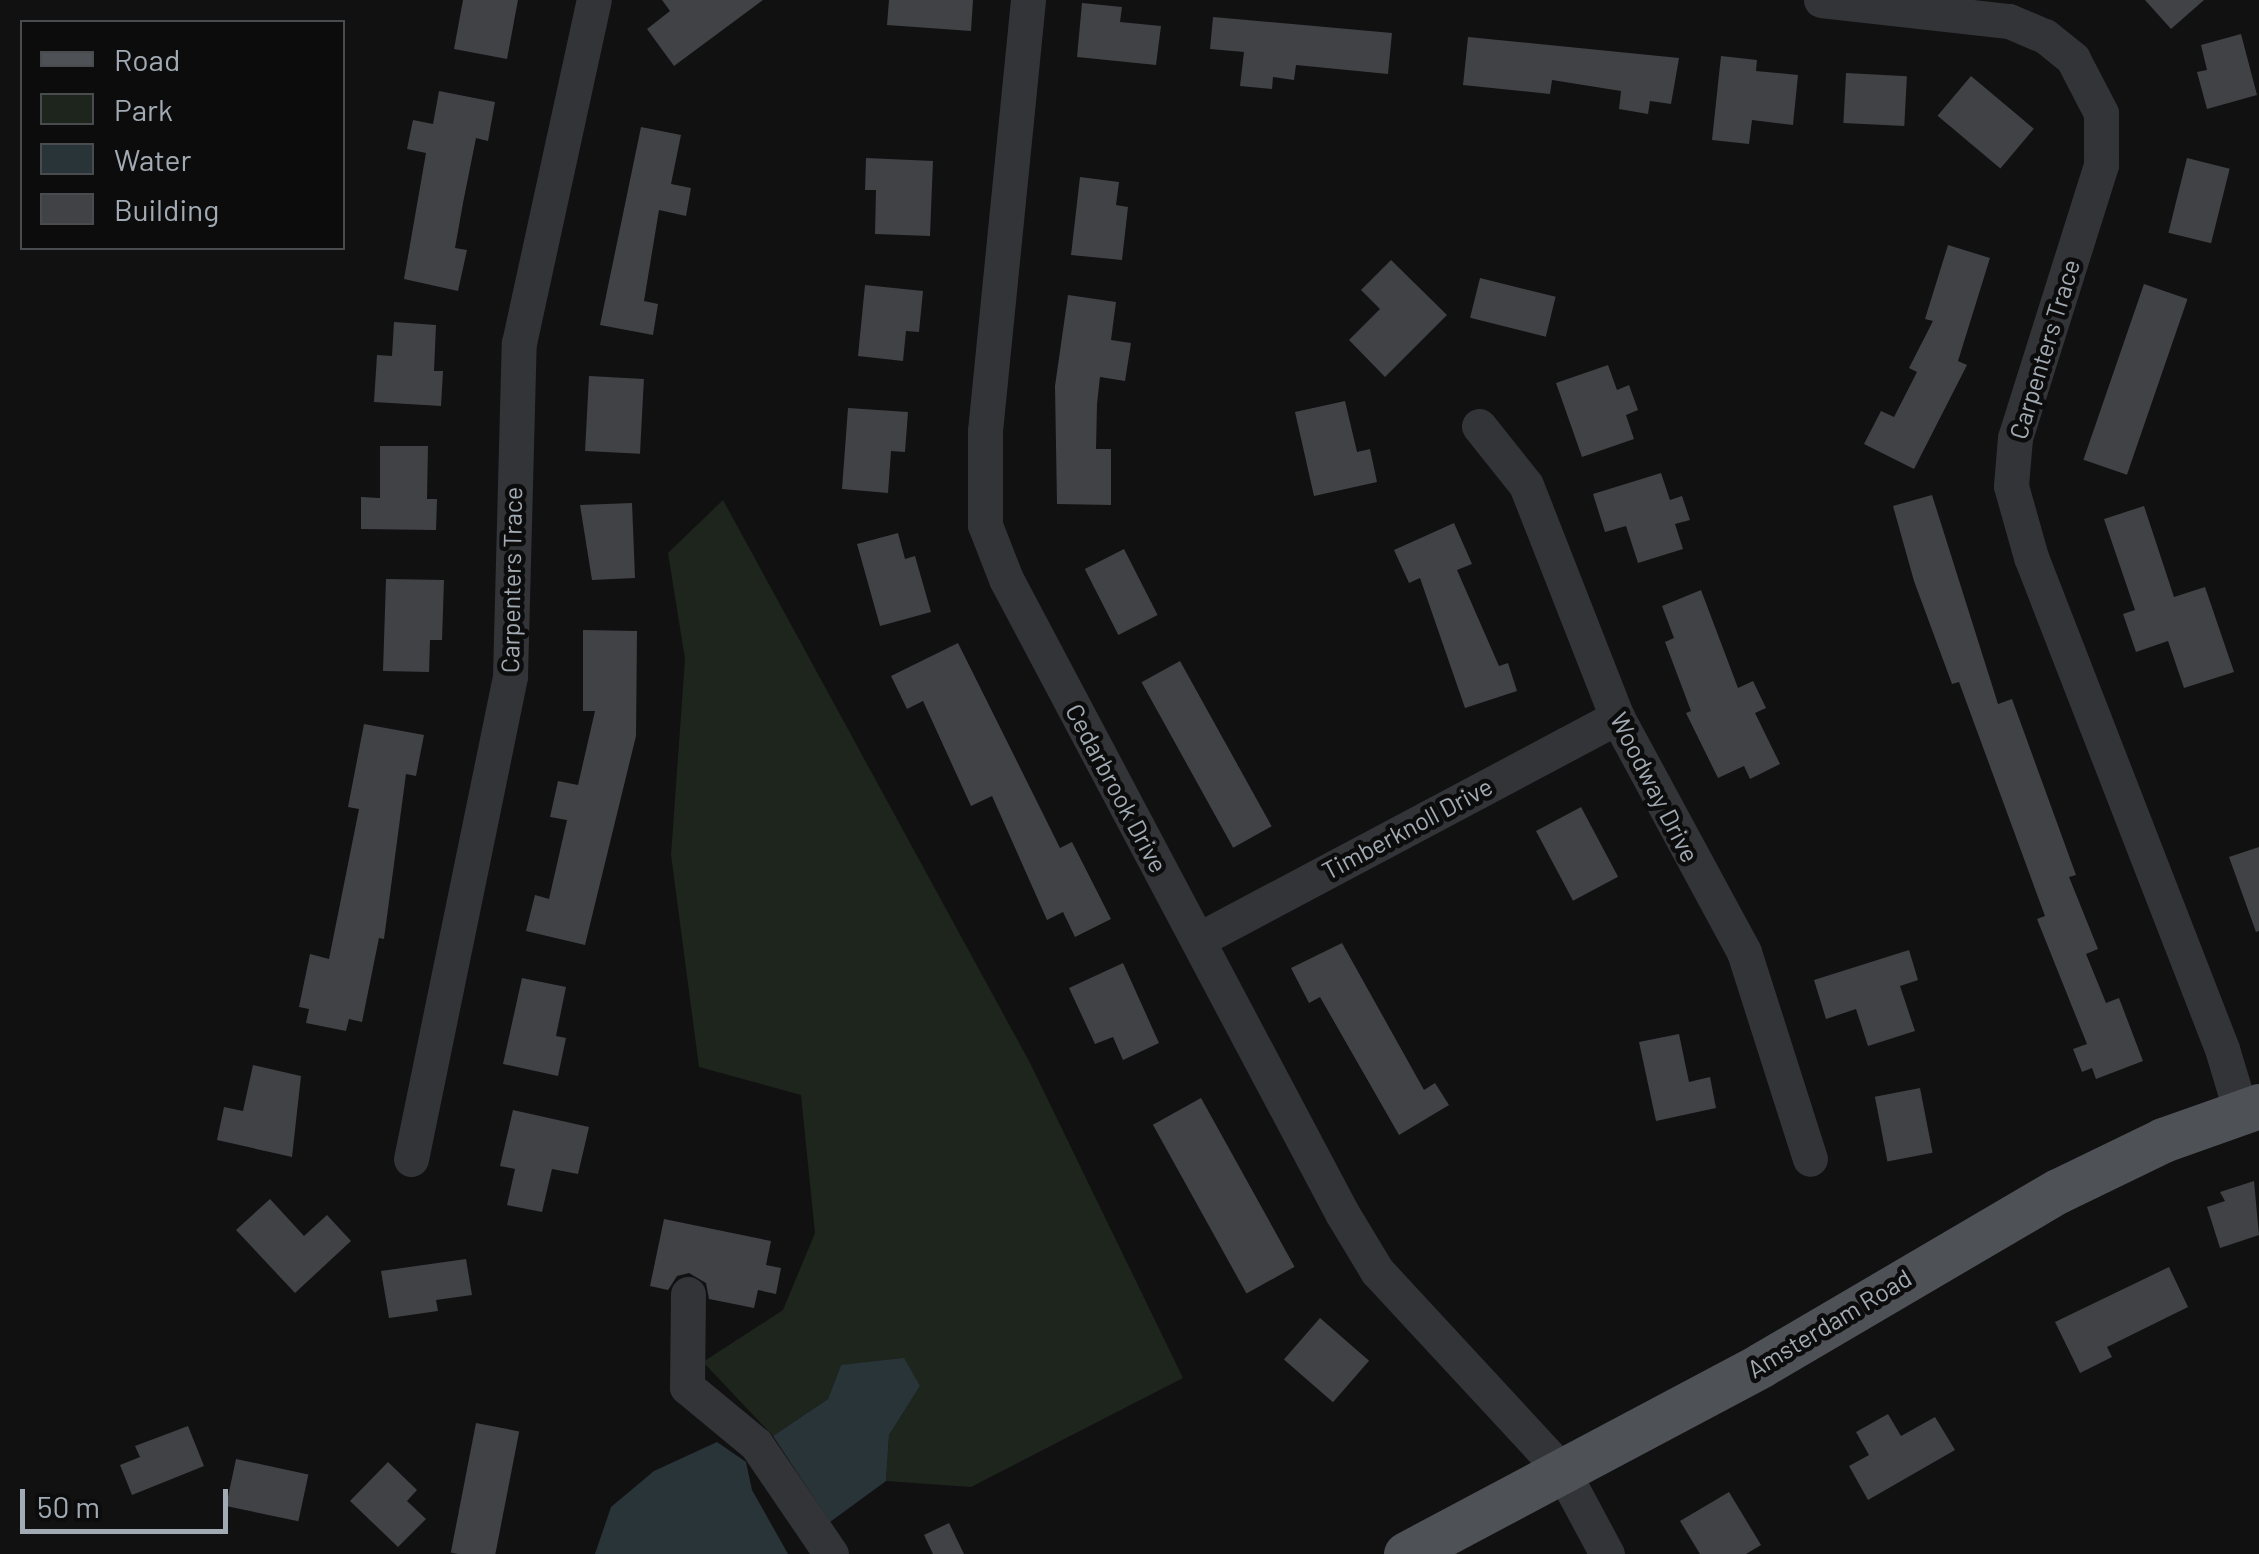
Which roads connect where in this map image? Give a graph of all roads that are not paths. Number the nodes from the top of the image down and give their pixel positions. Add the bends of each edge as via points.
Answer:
1 (594, 0) edge
2 (1028, 0) edge
3 (1821, 0) edge
4 (1480, 426) dead end
5 (1618, 717) junction
6 (1198, 940) junction
7 (2250, 1109) edge
8 (411, 1158) dead end
9 (1810, 1158) dead end
10 (688, 1294) dead end
11 (1562, 1472) junction
12 (831, 1554) edge
13 (1406, 1554) edge
14 (1608, 1554) edge

1 - 8 street, Carpenters Trace via 519,342 510,676
2 - 6 street, Cedarbrook Drive via 984,430 985,525 1006,579
3 - 7 street, Carpenters Trace via 2010,22 2045,36 2073,59 2101,114 2101,165 2015,438 2011,486 2031,556
4 - 5 street, Woodway Drive via 1526,485
5 - 6 street, Timberknoll Drive
5 - 9 street, Woodway Drive via 1744,952
6 - 11 street, Cedarbrook Drive via 1378,1271
7 - 11 main road, Amsterdam Road via 2163,1140 2058,1191
10 - 12 street via 687,1386 756,1444
11 - 13 main road, Amsterdam Road
11 - 14 street, Cedarbrook Drive

